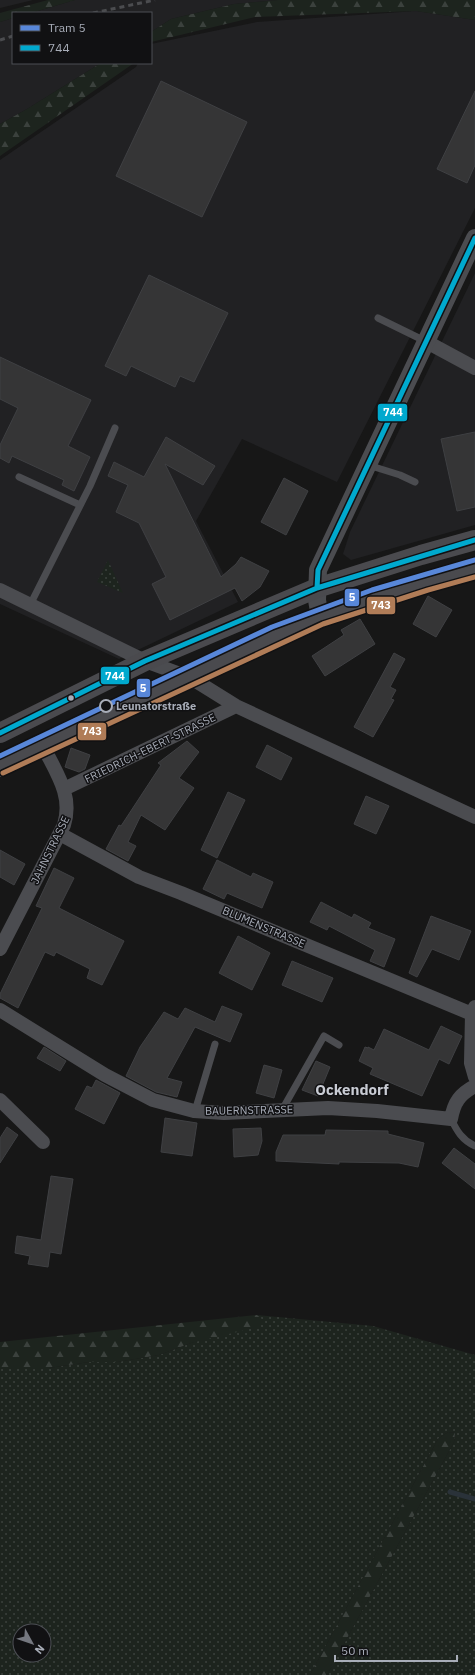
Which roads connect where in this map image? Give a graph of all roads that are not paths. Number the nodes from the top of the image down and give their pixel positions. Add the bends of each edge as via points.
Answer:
1 (475, 238) edge
2 (378, 318) dead end
3 (426, 341) junction
4 (475, 368) edge
5 (115, 428) dead end
6 (368, 465) junction
7 (19, 477) dead end
8 (415, 482) dead end
9 (80, 505) junction
10 (475, 540) edge
11 (475, 570) edge
12 (317, 588) junction
13 (0, 590) edge
14 (30, 605) junction
15 (320, 617) junction
16 (145, 661) junction
17 (191, 678) junction
18 (236, 706) junction
19 (0, 733) edge
20 (44, 748) junction
21 (0, 767) edge
22 (64, 789) junction
23 (475, 817) edge
24 (60, 834) junction
25 (0, 949) edge
26 (0, 1010) edge
27 (474, 1010) edge
28 (215, 1044) dead end
29 (339, 1045) dead end
30 (475, 1077) edge
31 (475, 1086) edge
32 (0, 1100) edge
33 (282, 1110) junction
34 (195, 1111) junction
35 (451, 1118) junction
36 (42, 1142) dead end
37 (475, 1146) edge

1 - 3 street
2 - 3 lane
3 - 4 street
3 - 6 street
5 - 9 lane
6 - 8 lane
6 - 12 street via 318,570
7 - 9 lane
9 - 14 lane
10 - 12 main road
11 - 15 main road
12 - 15 street
12 - 16 main road
13 - 14 street
14 - 16 street
15 - 17 main road
16 - 17 street
16 - 19 main road
17 - 18 street
17 - 20 main road
18 - 22 street, FRIEDRICH-EBERT-STRASSE
18 - 23 street
20 - 21 main road
20 - 22 street, JAHNSTRASSE
22 - 24 street, JAHNSTRASSE via 68,812
24 - 25 street, JAHNSTRASSE
24 - 27 street, BLUMENSTRASSE via 139,877
26 - 34 street, BAUERNSTRASSE via 105,1075 153,1100
27 - 30 street via 471,1063
28 - 34 lane
29 - 33 lane via 324,1036
31 - 35 street via 464,1092 454,1104
32 - 36 street
33 - 34 street, BAUERNSTRASSE via 224,1113
33 - 35 street, BAUERNSTRASSE via 349,1109
35 - 37 lane via 465,1141

